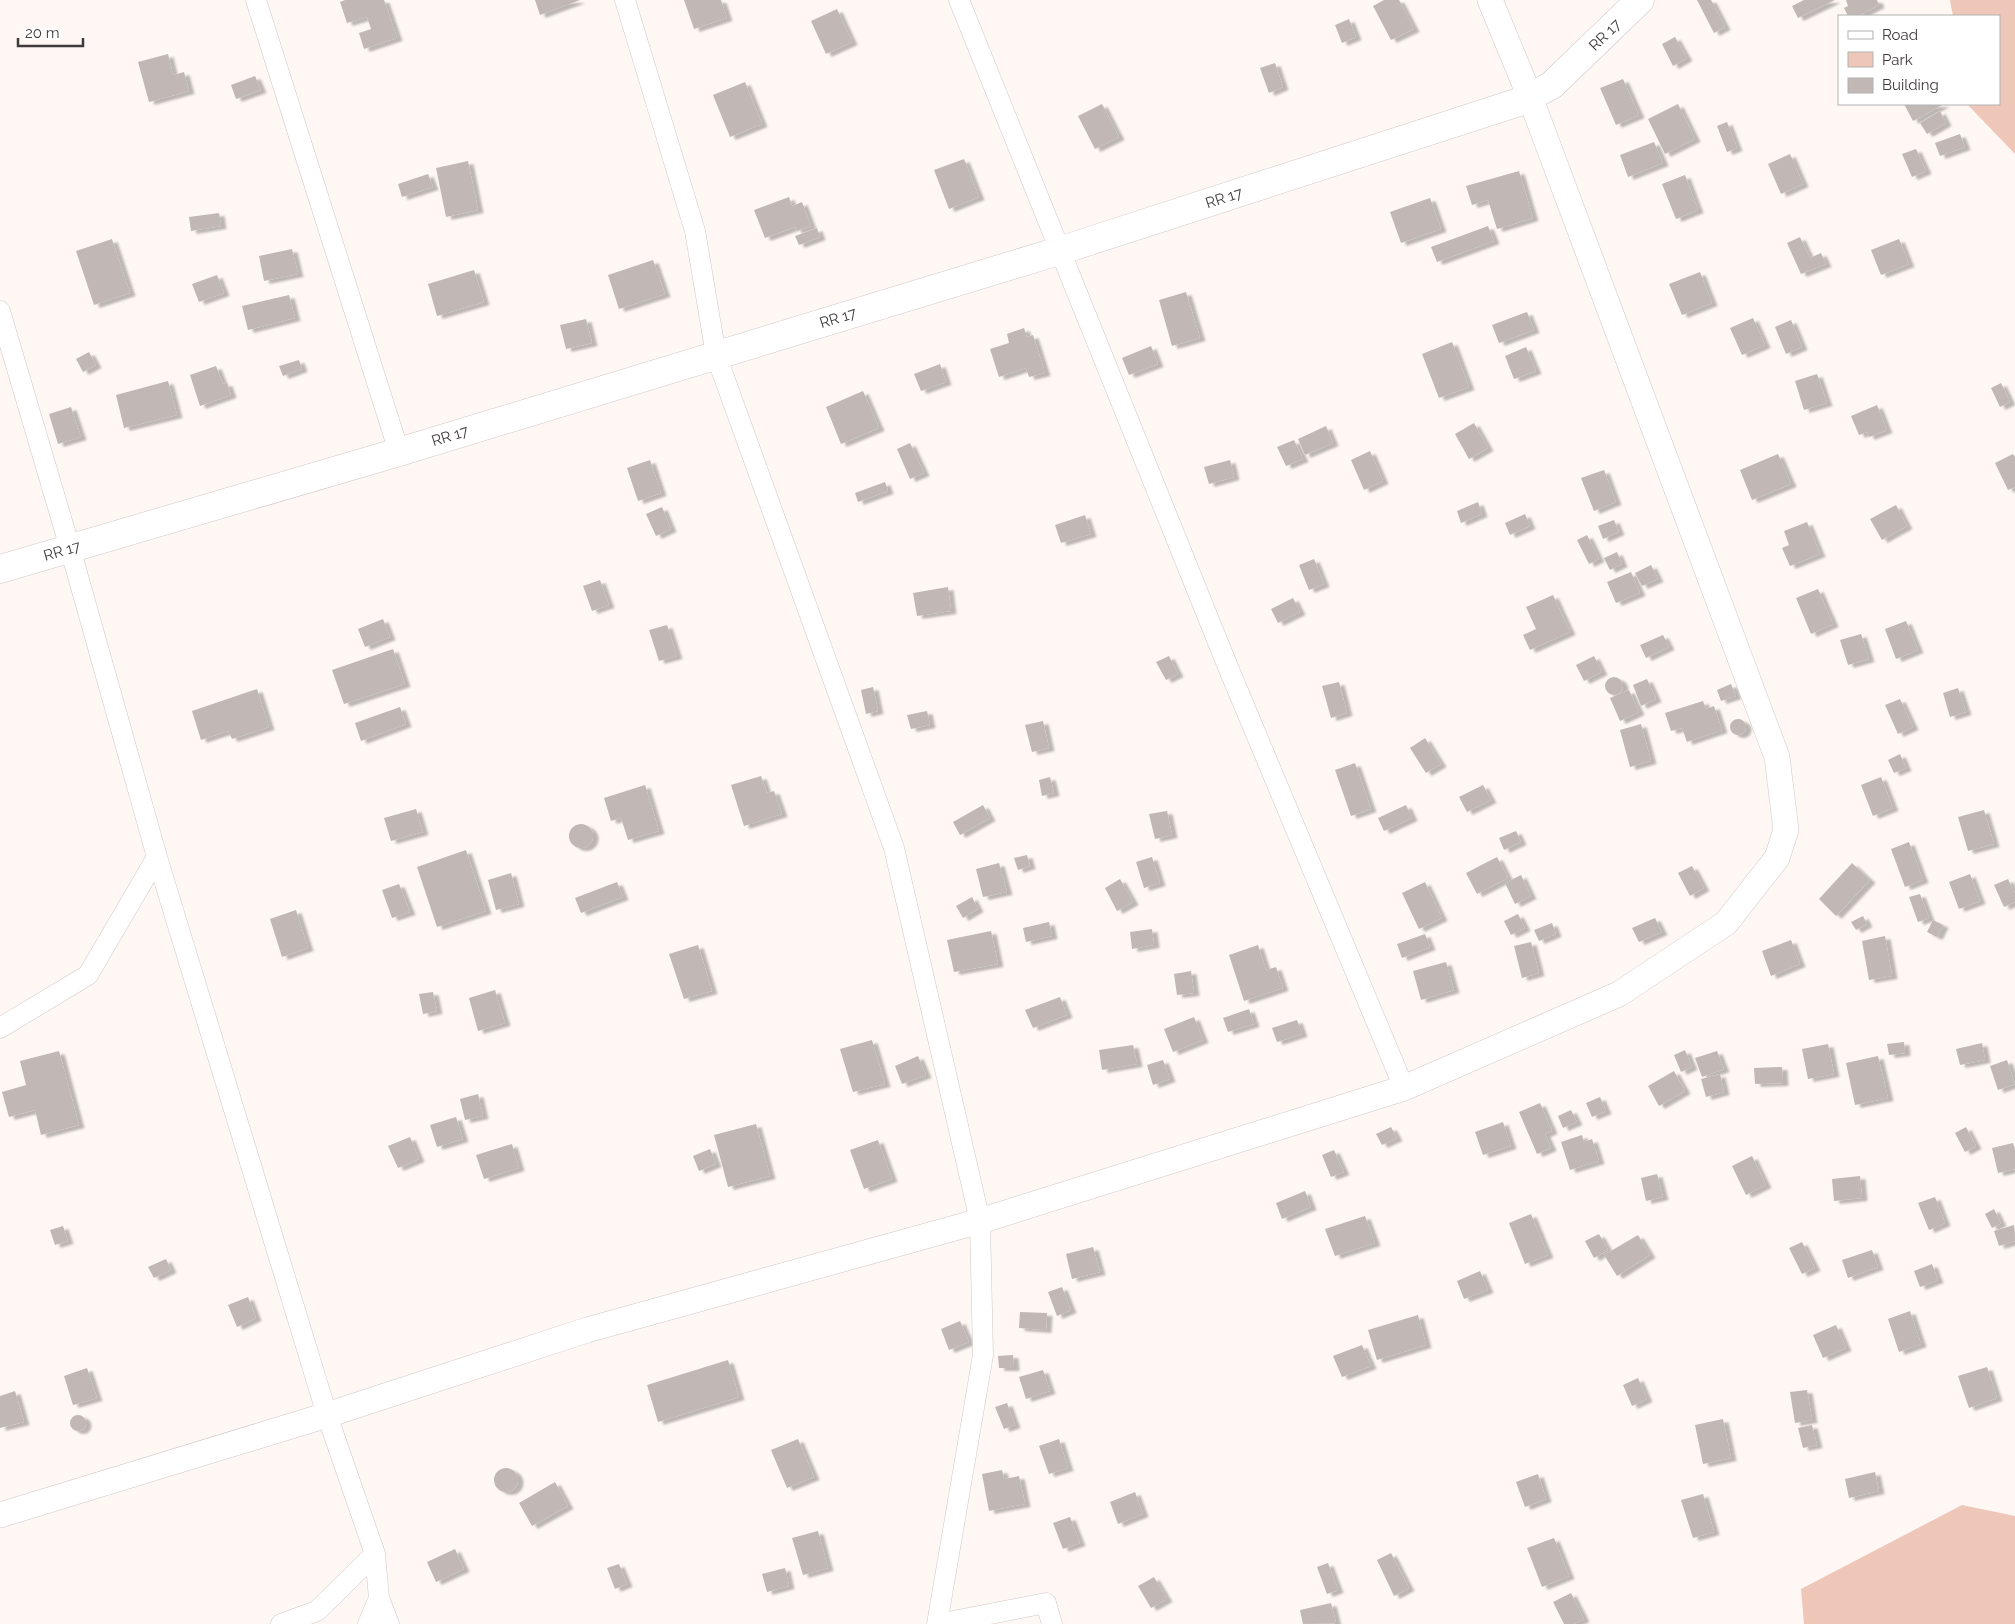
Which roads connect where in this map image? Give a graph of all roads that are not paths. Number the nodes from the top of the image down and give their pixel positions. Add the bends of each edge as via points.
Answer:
1 (256, 0) edge
2 (626, 0) edge
3 (959, 0) edge
4 (1490, 0) edge
5 (1640, 0) edge
6 (1530, 97) junction
7 (1062, 250) junction
8 (0, 311) edge
9 (716, 355) junction
10 (399, 452) junction
11 (70, 548) junction
12 (0, 569) edge
13 (157, 857) junction
14 (2, 1029) edge
15 (1404, 1088) junction
16 (980, 1220) junction
17 (327, 1415) junction
18 (0, 1515) edge
19 (375, 1554) junction
20 (380, 1598) junction
21 (281, 1624) edge
22 (368, 1624) edge
23 (389, 1624) edge
24 (938, 1624) edge
25 (1052, 1624) edge

1 - 10 street
2 - 9 street via 695,232
3 - 7 street
4 - 6 street
5 - 6 main road, RR 17 / RR 17 via 1552,85
6 - 7 main road, RR 17 / RR 17
6 - 15 street via 1777,757 1786,830 1778,858 1726,923 1619,994
7 - 9 main road, RR 17 / RR 17
7 - 15 street via 1232,676
8 - 11 street
9 - 10 main road, RR 17 / RR 17
9 - 16 street via 894,848
10 - 11 main road, RR 17 / RR 17
11 - 12 main road, RR 17 / RR 17
11 - 13 street
13 - 14 street via 88,975
13 - 17 street
15 - 16 street
16 - 17 street via 587,1330
16 - 24 street via 983,1355
17 - 18 street
17 - 19 street
19 - 20 street
19 - 21 street via 317,1611
20 - 22 street
20 - 23 street
24 - 25 street via 1046,1603

